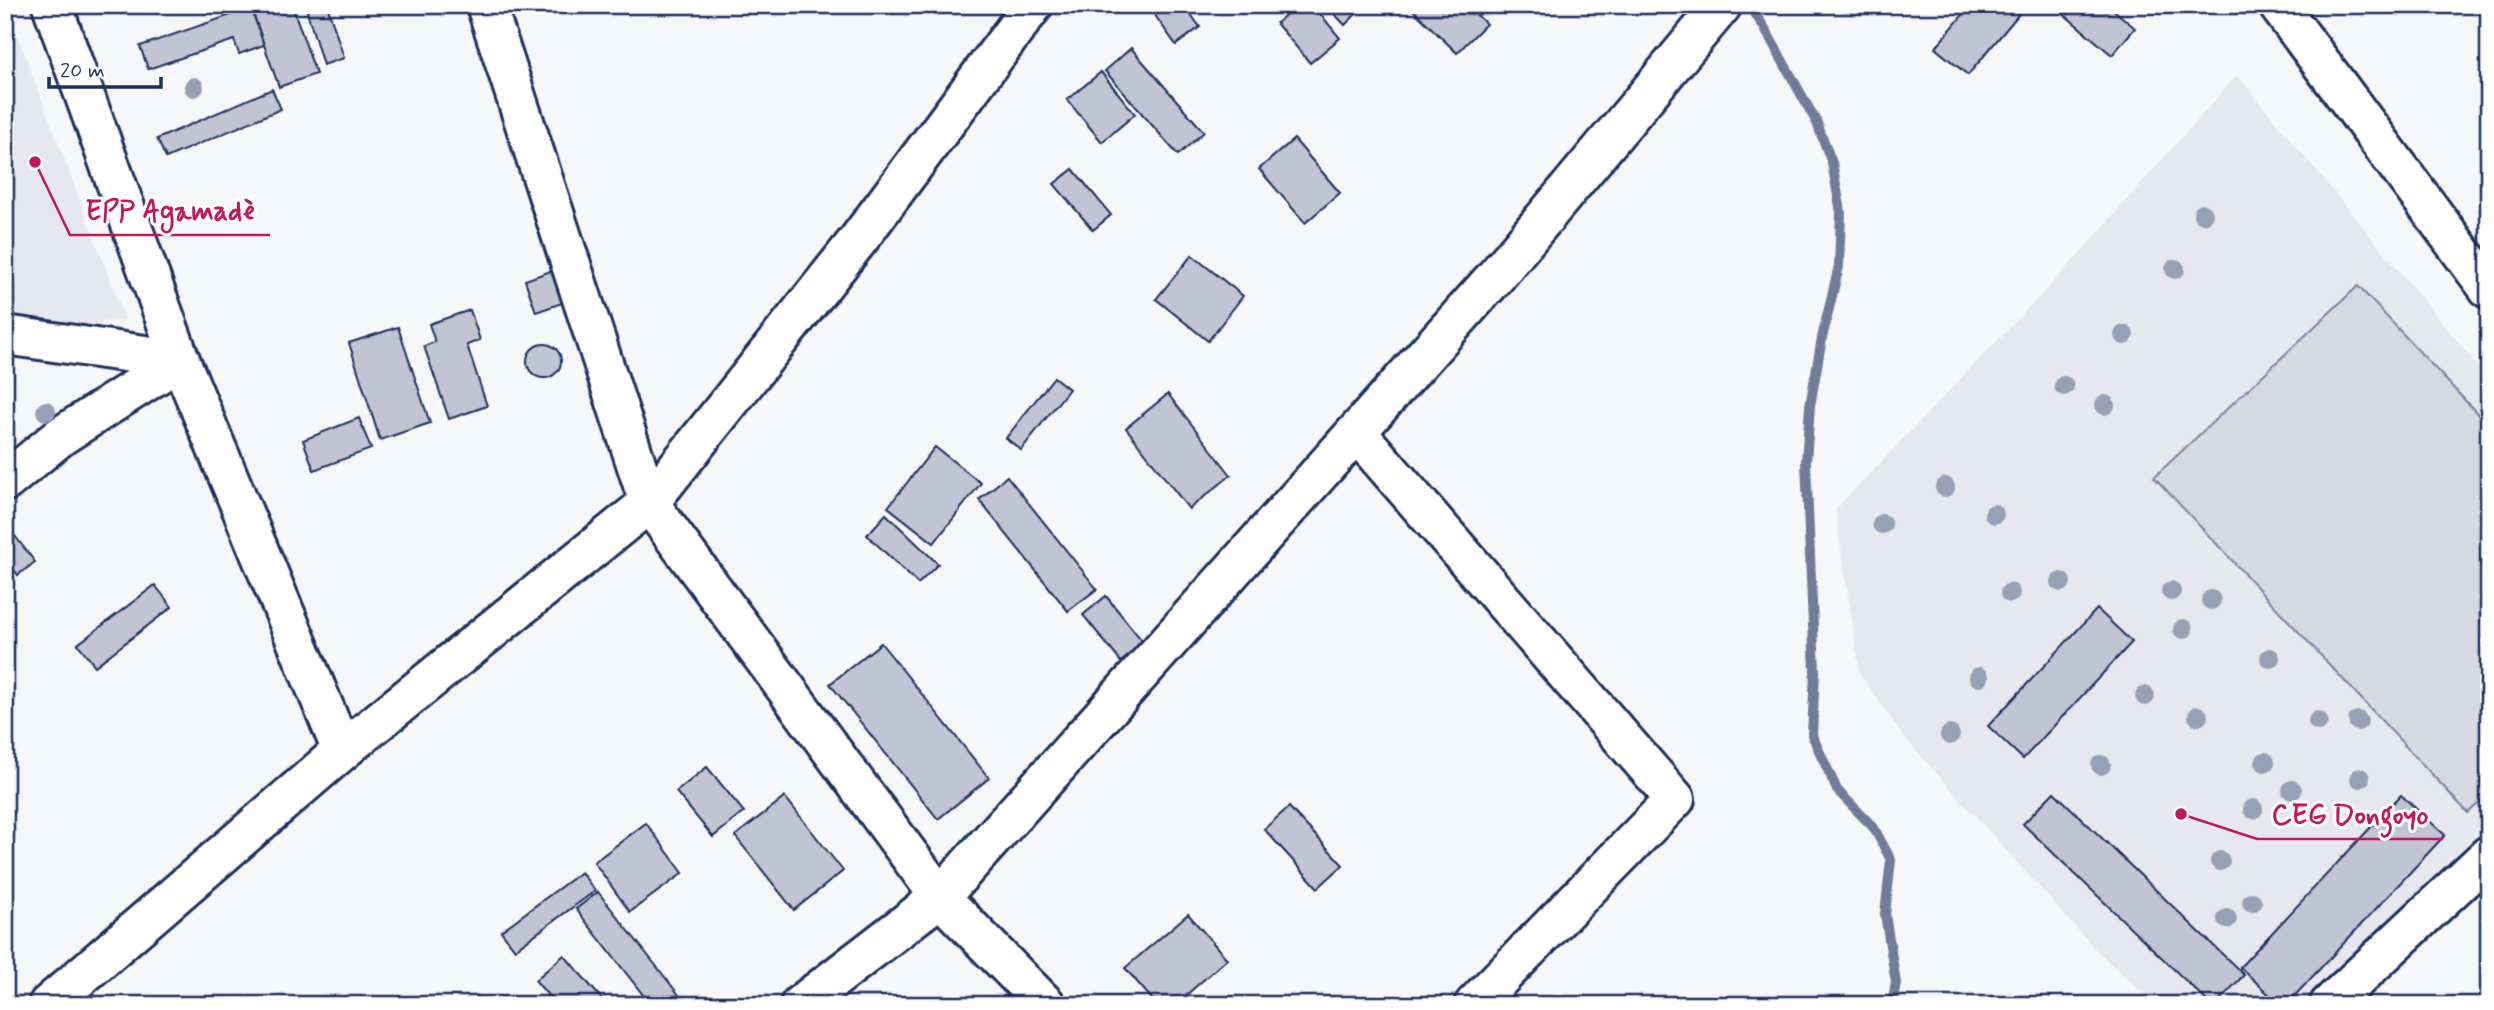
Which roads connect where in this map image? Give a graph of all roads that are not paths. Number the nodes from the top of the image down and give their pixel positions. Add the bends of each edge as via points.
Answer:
1 (52, 5) edge
2 (486, 5) edge
3 (1033, 5) edge
4 (1722, 5) edge
5 (2285, 8) edge
6 (2489, 289) edge
7 (5, 335) edge
8 (180, 360) junction
9 (1357, 433) junction
10 (5, 482) edge
11 (649, 503) junction
12 (342, 751) junction
13 (2489, 855) edge
14 (940, 897) junction
15 (48, 1005) edge
16 (800, 1005) edge
17 (1046, 1005) edge
18 (1474, 1005) edge
19 (2329, 1005) edge

1 - 8 street
2 - 11 street
3 - 11 street via 859,239
4 - 9 street via 1496,276
5 - 6 street
7 - 8 street
8 - 10 street via 61,436
8 - 12 street
9 - 14 street
9 - 18 street via 1675,799
11 - 12 street
11 - 14 street
12 - 15 street
13 - 19 street
14 - 16 street
14 - 17 street

